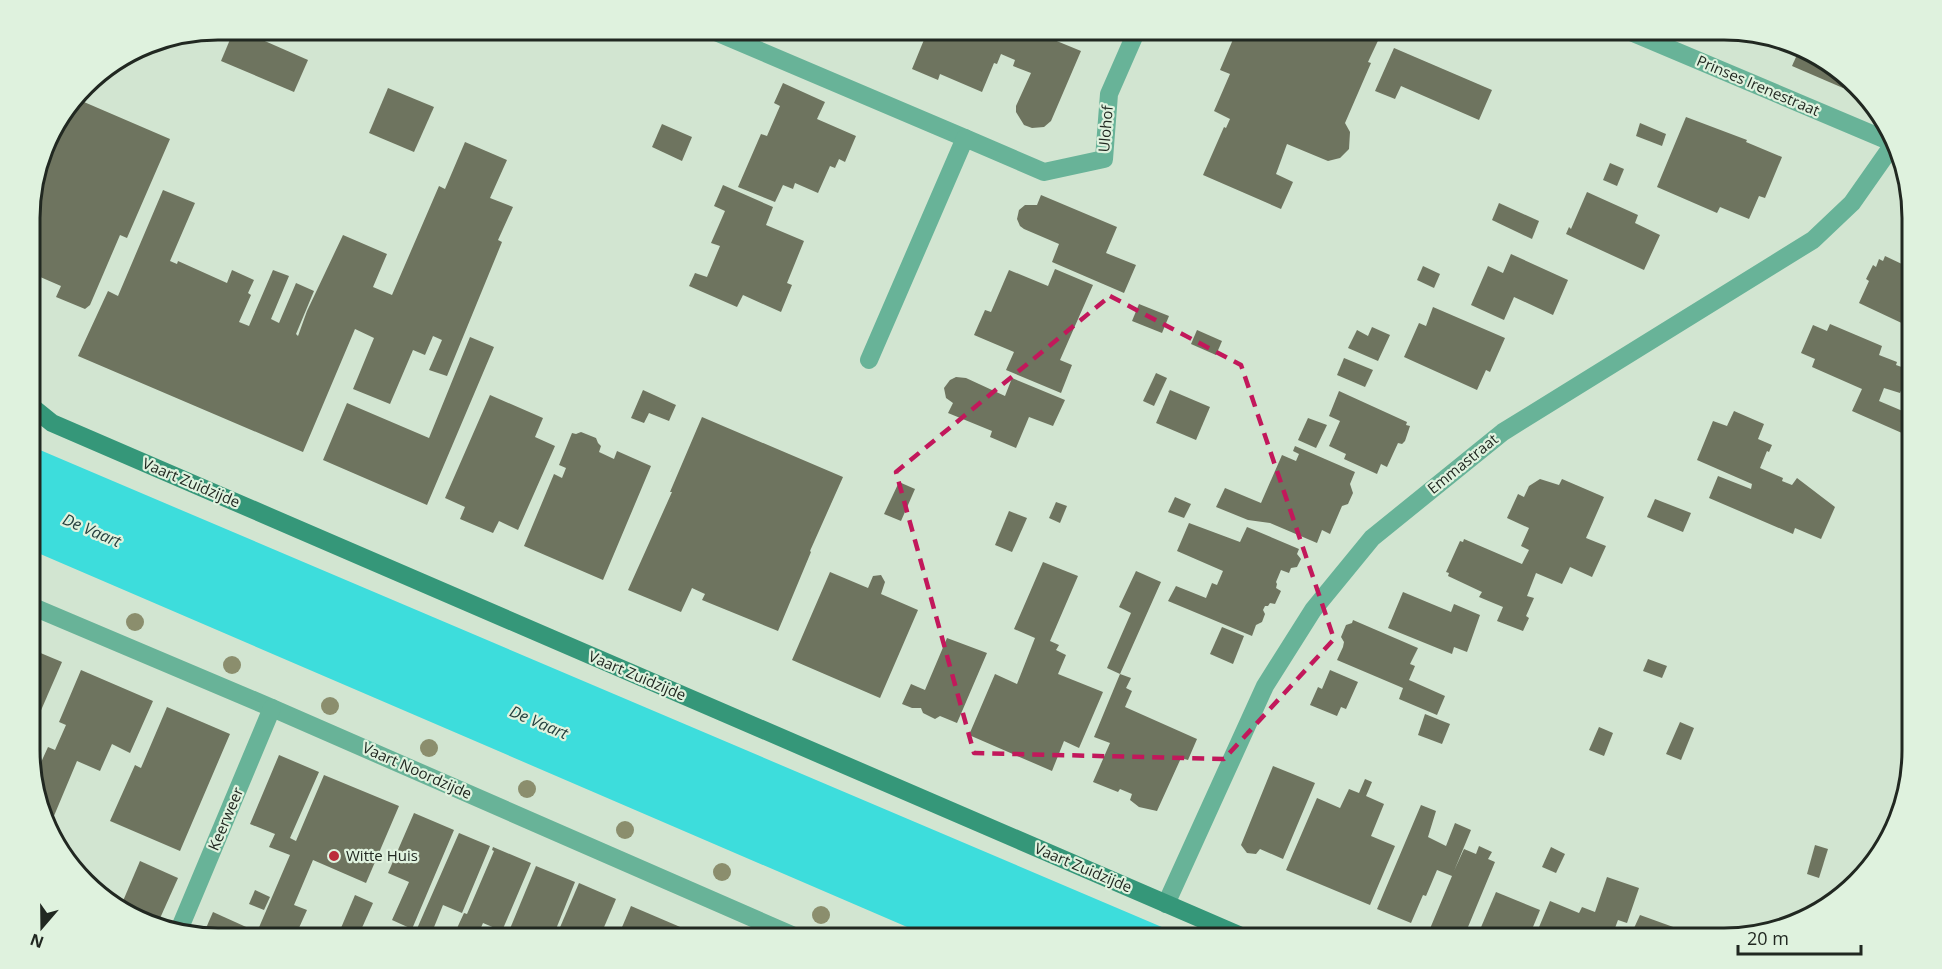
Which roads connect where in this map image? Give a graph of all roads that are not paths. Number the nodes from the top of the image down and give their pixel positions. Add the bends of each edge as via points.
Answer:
1 (1132, 40) edge
2 (1650, 40) edge
3 (736, 41) edge
4 (965, 138) junction
5 (1882, 138) edge
6 (1888, 151) edge
7 (869, 360) dead end
8 (41, 414) edge
9 (40, 610) edge
10 (272, 708) junction
11 (1166, 904) junction
12 (181, 924) edge
13 (776, 928) edge
14 (1222, 928) edge

1 - 4 street, Ulohof via 1109,94 1104,159 1044,172
2 - 5 street, Prinses Irenestraat
3 - 4 street, Ulohof
4 - 7 street
6 - 11 street, Emmastraat via 1852,203 1813,240 1503,432 1372,538 1313,610 1265,686
8 - 11 main road, Vaart Zuidzijde via 52,423
9 - 10 street, Vaart Noordzijde
10 - 12 street, Keerweer
10 - 13 street, Vaart Noordzijde
11 - 14 main road, Vaart Zuidzijde

